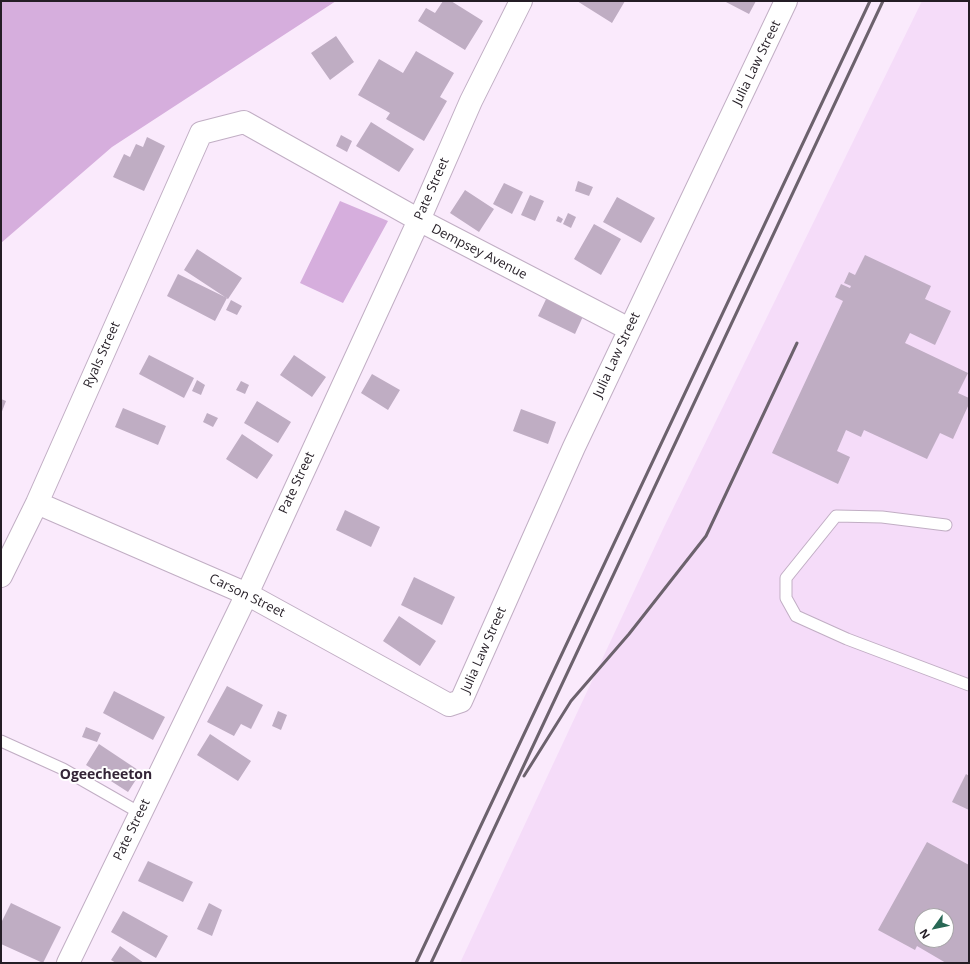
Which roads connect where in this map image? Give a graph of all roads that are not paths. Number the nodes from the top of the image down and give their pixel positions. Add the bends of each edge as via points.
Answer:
1 (521, 1) edge
2 (786, 1) edge
3 (201, 133) joint
4 (419, 220) junction
5 (629, 329) junction
6 (37, 503) junction
7 (946, 525) dead end
8 (1, 576) edge
9 (247, 594) junction
10 (969, 685) edge
11 (449, 705) joint
12 (1, 741) edge
13 (140, 813) junction
14 (68, 963) edge

1 - 4 street, Pate Street via 471,101
2 - 5 street, Julia Law Street
3 - 4 street, Dempsey Avenue via 244,122
3 - 6 street, Ryals Street
4 - 5 street, Dempsey Avenue
4 - 9 street, Pate Street
5 - 11 street, Julia Law Street via 461,701
6 - 8 street, Ryals Street
6 - 9 street, Carson Street
7 - 10 lane via 836,516 786,578 786,598 796,616 847,640
9 - 11 street, Carson Street
9 - 13 street, Pate Street
12 - 13 lane via 63,770
13 - 14 street, Pate Street

